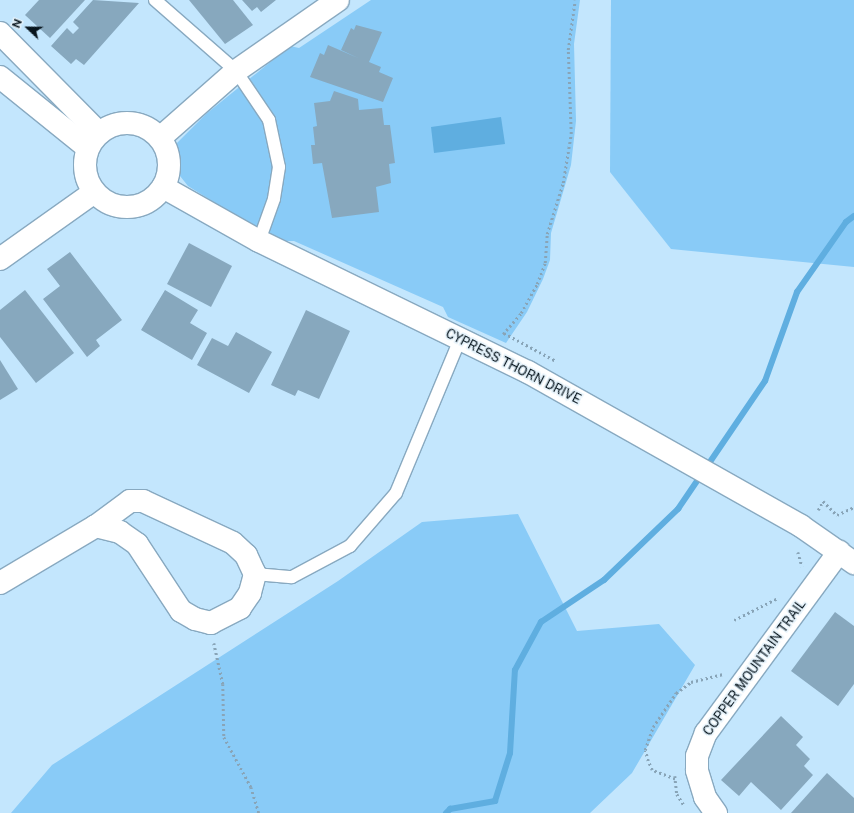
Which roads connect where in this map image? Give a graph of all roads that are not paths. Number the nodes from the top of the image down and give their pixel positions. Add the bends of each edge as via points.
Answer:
1 (155, 0) edge
2 (338, 0) edge
3 (0, 33) edge
4 (236, 71) junction
5 (0, 76) edge
6 (160, 138) junction
7 (94, 141) junction
8 (163, 187) junction
9 (93, 193) junction
10 (259, 241) junction
11 (0, 259) edge
12 (460, 339) junction
13 (96, 526) junction
14 (847, 558) edge
15 (255, 574) junction
16 (0, 583) edge
17 (716, 813) edge

1 - 4 lane
2 - 4 street
3 - 7 street
4 - 6 street
4 - 10 lane via 269,120 279,167 274,199
5 - 7 street
6 - 7 street via 150,129 124,123
6 - 8 street via 169,164
7 - 9 street via 85,172
8 - 9 street via 151,200 124,208 110,205
8 - 10 street, CYPRESS THORN DRIVE
9 - 11 street
10 - 12 street, CYPRESS THORN DRIVE
12 - 14 street, CYPRESS THORN DRIVE via 528,372 801,526
12 - 15 lane via 396,493 355,540 292,577
13 - 15 street via 130,501 143,501 233,543 246,555
13 - 15 street via 120,532 137,544 181,611 195,619 212,623 240,608
13 - 16 street
14 - 17 street, COPPER MOUNTAIN TRAIL via 706,734 697,756 697,770 705,797

